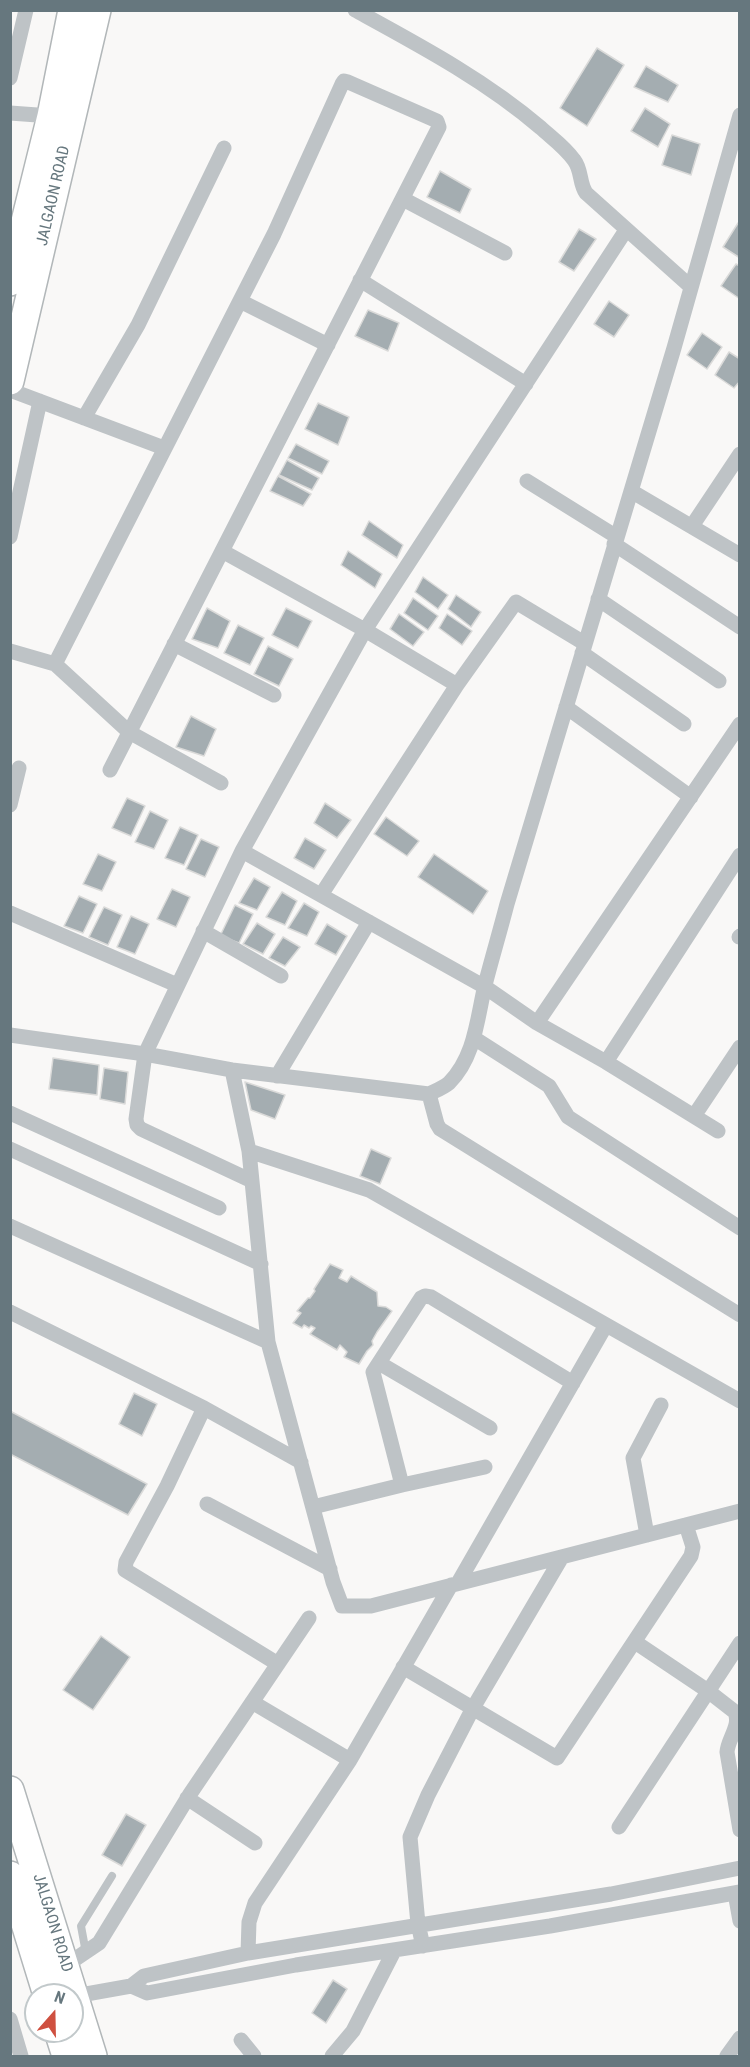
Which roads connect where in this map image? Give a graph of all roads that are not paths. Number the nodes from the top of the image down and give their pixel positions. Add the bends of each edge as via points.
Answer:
1 (26, 10) edge
2 (72, 10) edge
3 (97, 10) edge
4 (355, 10) edge
5 (10, 78) edge
6 (10, 113) edge
7 (740, 115) edge
8 (51, 116) junction
9 (736, 142) edge
10 (224, 148) dead end
11 (403, 199) junction
12 (19, 213) edge
13 (626, 230) junction
14 (505, 253) dead end
15 (360, 280) junction
16 (10, 282) edge
17 (691, 287) junction
18 (240, 301) junction
19 (328, 345) junction
20 (10, 381) edge
21 (526, 384) junction
22 (10, 390) edge
23 (40, 401) junction
24 (84, 418) junction
25 (164, 448) junction
26 (740, 454) edge
27 (527, 481) dead end
28 (631, 491) junction
29 (692, 526) junction
30 (10, 537) edge
31 (616, 541) junction
32 (222, 551) junction
33 (740, 555) edge
34 (598, 598) junction
35 (740, 627) edge
36 (365, 630) junction
37 (174, 644) junction
38 (583, 648) junction
39 (10, 651) edge
40 (55, 664) junction
41 (719, 681) dead end
42 (457, 685) junction
43 (274, 695) dead end
44 (566, 707) junction
45 (684, 724) dead end
46 (740, 724) edge
47 (129, 732) junction
48 (19, 768) dead end
49 (110, 770) dead end
50 (221, 783) dead end
51 (691, 797) junction
52 (10, 805) edge
53 (242, 851) junction
54 (740, 855) edge
55 (321, 895) junction
56 (10, 913) edge
57 (369, 922) junction
58 (203, 931) junction
59 (281, 976) dead end
60 (177, 985) junction
61 (485, 987) junction
62 (537, 1023) junction
63 (10, 1035) edge
64 (474, 1038) junction
65 (740, 1047) edge
66 (145, 1054) junction
67 (606, 1062) junction
68 (232, 1070) junction
69 (277, 1076) junction
70 (429, 1094) junction
71 (10, 1113) edge
72 (694, 1116) junction
73 (718, 1131) dead end
74 (10, 1149) edge
75 (249, 1151) junction
76 (252, 1181) junction
77 (219, 1208) dead end
78 (10, 1226) edge
79 (740, 1228) edge
80 (261, 1264) junction
81 (10, 1312) edge
82 (740, 1315) edge
83 (606, 1325) junction
84 (268, 1342) junction
85 (379, 1363) junction
86 (573, 1383) junction
87 (740, 1401) edge
88 (661, 1405) dead end
89 (204, 1408) junction
90 (490, 1428) dead end
91 (302, 1462) junction
92 (485, 1467) dead end
93 (402, 1485) junction
94 (207, 1504) dead end
95 (313, 1508) junction
96 (740, 1511) edge
97 (686, 1525) junction
98 (647, 1535) junction
99 (562, 1557) junction
100 (330, 1569) junction
101 (454, 1584) junction
102 (309, 1618) dead end
103 (635, 1642) junction
104 (740, 1644) edge
105 (278, 1664) junction
106 (404, 1667) junction
107 (708, 1691) junction
108 (252, 1702) junction
109 (473, 1708) junction
110 (350, 1760) junction
111 (10, 1790) edge
112 (187, 1798) junction
113 (619, 1827) dead end
114 (740, 1830) edge
115 (255, 1843) dead end
116 (740, 1868) edge
117 (10, 1875) edge
118 (112, 1876) dead end
119 (737, 1893) edge
120 (611, 1894) junction
121 (613, 1915) junction
122 (740, 1921) edge
123 (418, 1924) junction
124 (423, 1946) junction
125 (394, 1951) junction
126 (248, 1953) junction
127 (76, 1959) junction
128 (43, 1983) edge
129 (75, 1983) edge
130 (131, 1986) junction
131 (84, 1994) edge
132 (10, 2019) edge
133 (84, 2026) edge
134 (740, 2038) edge
135 (241, 2040) dead end
136 (21, 2056) edge
137 (93, 2056) edge
138 (254, 2056) edge
139 (332, 2056) edge
140 (727, 2056) edge

1 - 5 street
2 - 8 highway, JALGAON ROAD
3 - 20 highway, JALGAON ROAD
4 - 13 street via 463,71 532,121 573,158 586,193
6 - 8 street
7 - 9 street
8 - 12 highway, JALGAON ROAD
9 - 17 street
10 - 24 street via 138,325
11 - 14 street
11 - 15 street
11 - 18 street via 439,124 344,81
12 - 16 highway, JALGAON ROAD
13 - 17 street
13 - 21 street
15 - 19 street
15 - 21 street
17 - 28 street
18 - 19 street
18 - 25 street
19 - 32 street
21 - 36 street
22 - 23 street
23 - 24 street
23 - 30 street
24 - 25 street
25 - 40 street
26 - 29 street
27 - 31 street
28 - 29 street
28 - 31 street
29 - 33 street
31 - 34 street
31 - 35 street
32 - 36 street
32 - 37 street
34 - 38 street
34 - 41 street
36 - 42 street
36 - 53 street
37 - 43 street
37 - 47 street
38 - 42 street via 516,602
38 - 44 street
38 - 45 street
39 - 40 street
40 - 47 street
42 - 55 street
44 - 51 street
44 - 61 street
46 - 51 street
47 - 49 street
47 - 50 street
48 - 52 street
51 - 62 street
53 - 55 street
53 - 58 street
54 - 67 street
55 - 57 street
56 - 60 street
57 - 61 street
57 - 69 street
58 - 59 street
58 - 60 street
60 - 66 street
61 - 62 street
61 - 64 street
62 - 67 street
63 - 66 street
64 - 70 street via 466,1060 453,1078
64 - 79 street via 545,1083 568,1117
65 - 72 street
66 - 68 street
66 - 76 street via 137,1125
67 - 72 street
68 - 69 street
68 - 75 street
69 - 70 street
70 - 82 street via 440,1128
71 - 77 street
72 - 73 street
74 - 80 street
75 - 76 street
75 - 83 street via 369,1190
76 - 80 street
78 - 84 street
80 - 84 street
81 - 89 street
83 - 86 street
83 - 87 street
84 - 91 street
85 - 86 street via 425,1296
85 - 90 street
85 - 93 street via 374,1376
86 - 101 street
88 - 98 street via 633,1458
89 - 91 street
89 - 105 street via 125,1570
91 - 95 street
92 - 93 street
93 - 95 street
94 - 100 street
95 - 100 street
96 - 97 street
97 - 98 street
97 - 103 street via 693,1547 691,1556
98 - 99 street
99 - 101 street
99 - 109 street
100 - 101 street via 342,1606 371,1606
101 - 106 street
102 - 105 street
103 - 107 street
103 - 109 street via 557,1758
104 - 107 street
105 - 108 street
106 - 109 street
106 - 110 street
107 - 113 street
107 - 114 street via 738,1718 727,1752
108 - 110 street
108 - 112 street
109 - 123 street via 410,1837
110 - 126 street via 255,1903 249,1922
111 - 127 highway, JALGAON ROAD
112 - 115 street
112 - 127 street via 102,1938
116 - 120 street
117 - 128 highway, JALGAON ROAD
118 - 127 lane via 81,1926
119 - 121 street
119 - 122 street
120 - 121 street
120 - 123 street
121 - 124 street
123 - 124 street
123 - 126 street
124 - 125 street
125 - 130 street via 147,1993
125 - 139 street via 353,2031
126 - 130 street via 144,1976
127 - 129 highway, JALGAON ROAD
130 - 131 street
132 - 136 street
133 - 137 highway, JALGAON ROAD
134 - 140 street
135 - 138 street

